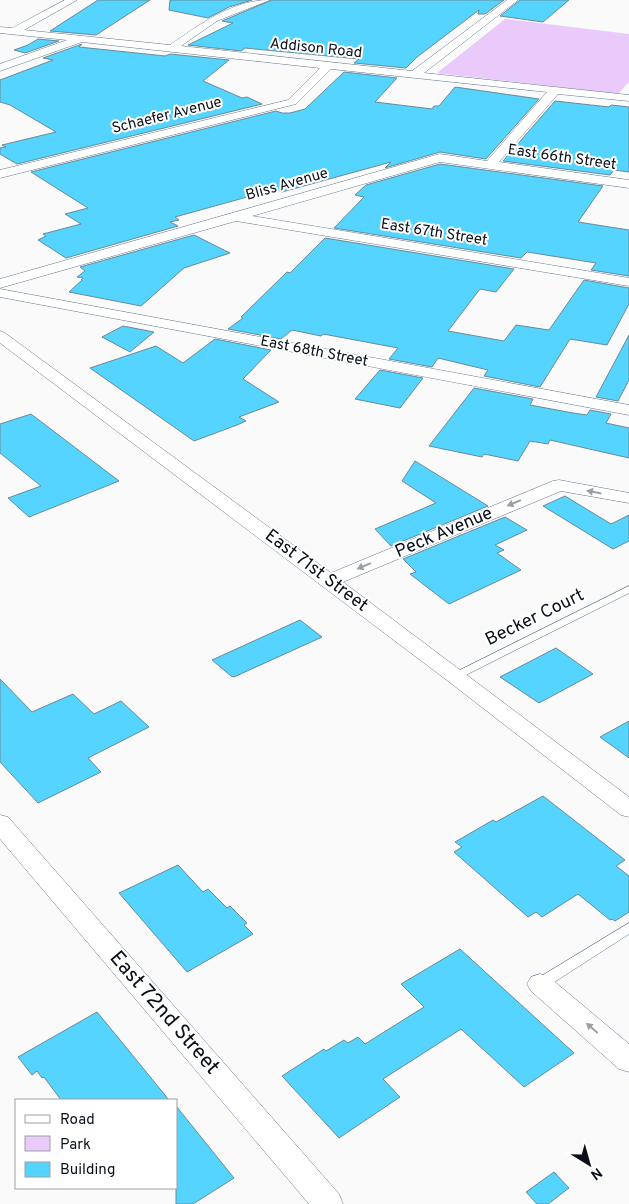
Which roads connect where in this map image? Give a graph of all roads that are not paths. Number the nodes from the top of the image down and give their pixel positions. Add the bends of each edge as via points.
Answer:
1 (72, 0) edge
2 (265, 0) edge
3 (513, 0) edge
4 (0, 30) edge
5 (14, 31) junction
6 (82, 39) junction
7 (171, 49) junction
8 (328, 65) junction
9 (0, 68) edge
10 (414, 75) junction
11 (555, 90) junction
12 (629, 98) edge
13 (491, 164) junction
14 (0, 174) edge
15 (629, 184) edge
16 (234, 217) junction
17 (629, 282) edge
18 (0, 284) edge
19 (0, 293) edge
20 (0, 336) edge
21 (629, 410) edge
22 (629, 498) edge
23 (329, 580) junction
24 (629, 589) edge
25 (456, 676) junction
26 (629, 809) edge
27 (0, 823) edge
28 (629, 928) edge
29 (540, 984) joint
30 (629, 1061) edge
31 (328, 1204) edge

1 - 5 street
2 - 7 street via 214,19
3 - 10 street
4 - 5 street, Addison Road
5 - 6 street, Addison Road
6 - 7 street, Addison Road
6 - 9 street
7 - 8 street, Addison Road
8 - 10 street, Addison Road
8 - 14 street, Schaefer Avenue via 292,102
10 - 11 street, Addison Road
11 - 12 street, Addison Road
11 - 13 street
13 - 15 street, East 66th Street
13 - 16 street, Bliss Avenue via 440,158
16 - 17 street, East 67th Street
16 - 18 street, Bliss Avenue
19 - 21 street, East 68th Street
20 - 23 street, East 71st Street
22 -> 23 street, Peck Avenue via 558,485
23 - 25 street, East 71st Street
24 - 25 lane, Becker Court
25 - 26 street, East 71st Street
27 - 31 street, East 72nd Street
28 - 29 lane
30 -> 29 street

